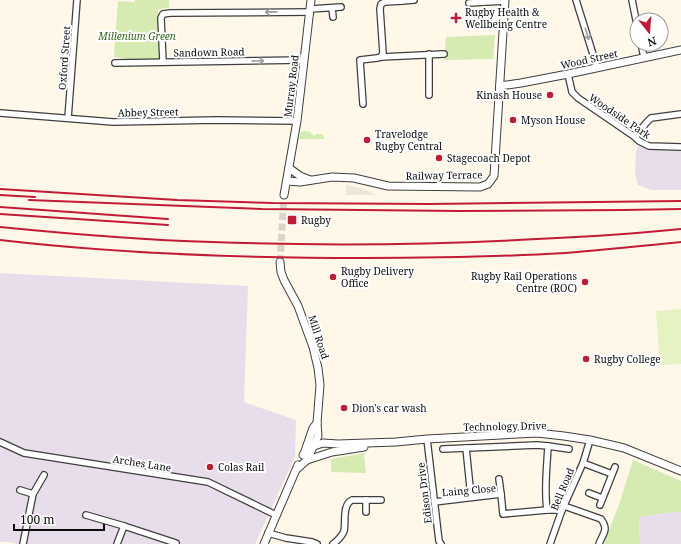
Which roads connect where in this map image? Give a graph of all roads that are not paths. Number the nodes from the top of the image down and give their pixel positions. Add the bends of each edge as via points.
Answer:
1 (77, 0) edge
2 (311, 0) edge
3 (402, 0) edge
4 (414, 0) edge
5 (576, 0) edge
6 (632, 0) edge
7 (479, 1) edge
8 (505, 1) edge
9 (469, 3) dead end
10 (341, 7) dead end
11 (332, 8) junction
12 (310, 10) junction
13 (634, 12) edge
14 (333, 17) dead end
15 (681, 50) edge
16 (643, 52) edge
17 (429, 54) junction
18 (444, 54) dead end
19 (381, 57) junction
20 (644, 57) junction
21 (304, 60) junction
22 (163, 62) junction
23 (115, 63) dead end
24 (597, 67) junction
25 (568, 74) junction
26 (500, 86) junction
27 (429, 95) dead end
28 (363, 104) dead end
29 (0, 113) edge
30 (681, 114) edge
31 (68, 118) junction
32 (297, 121) junction
33 (635, 137) junction
34 (681, 147) edge
35 (288, 174) junction
36 (310, 180) junction
37 (284, 195) tunnel mouth
38 (280, 262) tunnel mouth
39 (317, 423) junction
40 (318, 436) junction
41 (427, 439) junction
42 (590, 440) junction
43 (0, 442) edge
44 (396, 442) junction
45 (323, 443) junction
46 (311, 444) junction
47 (548, 446) junction
48 (466, 448) junction
49 (444, 449) dead end
50 (569, 449) dead end
51 (334, 452) junction
52 (305, 458) junction
53 (583, 463) junction
54 (615, 467) dead end
55 (681, 471) edge
56 (612, 474) junction
57 (44, 475) dead end
58 (499, 479) dead end
59 (20, 490) dead end
60 (589, 493) dead end
61 (34, 494) junction
62 (501, 494) junction
63 (471, 497) junction
64 (602, 498) junction
65 (366, 500) junction
66 (381, 500) dead end
67 (434, 502) junction
68 (600, 505) dead end
69 (563, 508) junction
70 (547, 510) junction
71 (366, 512) dead end
72 (86, 515) dead end
73 (276, 515) junction
74 (124, 526) junction
75 (268, 534) junction
76 (285, 541) edge
77 (176, 543) dead end
78 (23, 544) edge
79 (118, 544) edge
80 (264, 544) edge
81 (317, 544) edge
82 (333, 544) edge
83 (441, 544) edge
84 (550, 544) edge
85 (599, 544) edge

1 - 31 street, Oxford Street
2 - 12 street, Murray Road
3 - 4 street
3 - 19 street via 381,4
5 -> 24 street
6 - 13 street
7 - 8 street
7 - 9 street
8 - 26 street, Railway Terrace
10 - 11 street
11 - 12 street
11 - 14 street
12 - 21 street, Murray Road
12 -> 22 street via 163,14
15 - 20 street, Wood Street
16 - 20 street
17 - 18 street
17 - 19 street
17 - 27 street
19 - 28 street via 360,60
20 - 24 street, Wood Street
22 -> 21 street, Sandown Road
21 - 32 street, Murray Road
22 - 23 street, Sandown Road
24 - 25 street, Wood Street
25 - 26 street, Wood Street
25 - 33 street, Woodside Park via 572,92 578,98
26 - 36 street, Railway Terrace via 494,176 488,184 480,187 388,186 354,178 330,177
29 - 31 street, Abbey Street
30 - 33 street via 651,118
31 - 32 street, Abbey Street via 113,122
32 - 35 street, Murray Road
33 - 34 street, Woodside Park via 649,146
35 - 36 street
35 - 36 street, Railway Terrace via 300,182
35 - 37 street
38 - 39 street, Mill Road via 284,280 298,306 314,347 320,385
39 - 40 street
39 - 46 street via 313,428
40 - 45 street
40 - 46 street
41 - 42 street, Technology Drive via 537,434
41 - 44 street, Technology Drive
41 - 67 street, Edison Drive
42 - 53 street, Bell Road
42 - 55 street, Technology Drive via 624,448
43 - 73 street, Arches Lane via 24,454 208,482
44 - 45 street, Technology Drive
44 - 51 street, Technology Drive
45 - 46 street
46 - 51 street
46 - 52 street
47 - 48 street
47 - 50 street
47 - 70 street
48 - 49 street
48 - 63 street
51 - 52 street, Technology Drive
52 - 73 street via 297,469
53 - 56 street
53 - 69 street, Bell Road
54 - 56 street
56 - 64 street
57 - 61 street
58 - 62 street
59 - 61 street
60 - 64 street
61 - 78 street
62 - 63 street, Laing Close
62 - 70 street, Laing Close via 503,514
63 - 67 street, Laing Close
64 - 68 street
65 - 66 street
65 - 71 street
65 - 82 street via 352,500 346,505 344,532
67 - 83 street, Edison Drive via 438,541
69 - 70 street, Laing Close
69 - 84 street, Bell Road
69 - 85 street via 601,519 605,524 605,531
72 - 74 street
73 - 75 street
74 - 77 street
74 - 79 street
75 - 76 street
75 - 80 street
76 - 81 street

